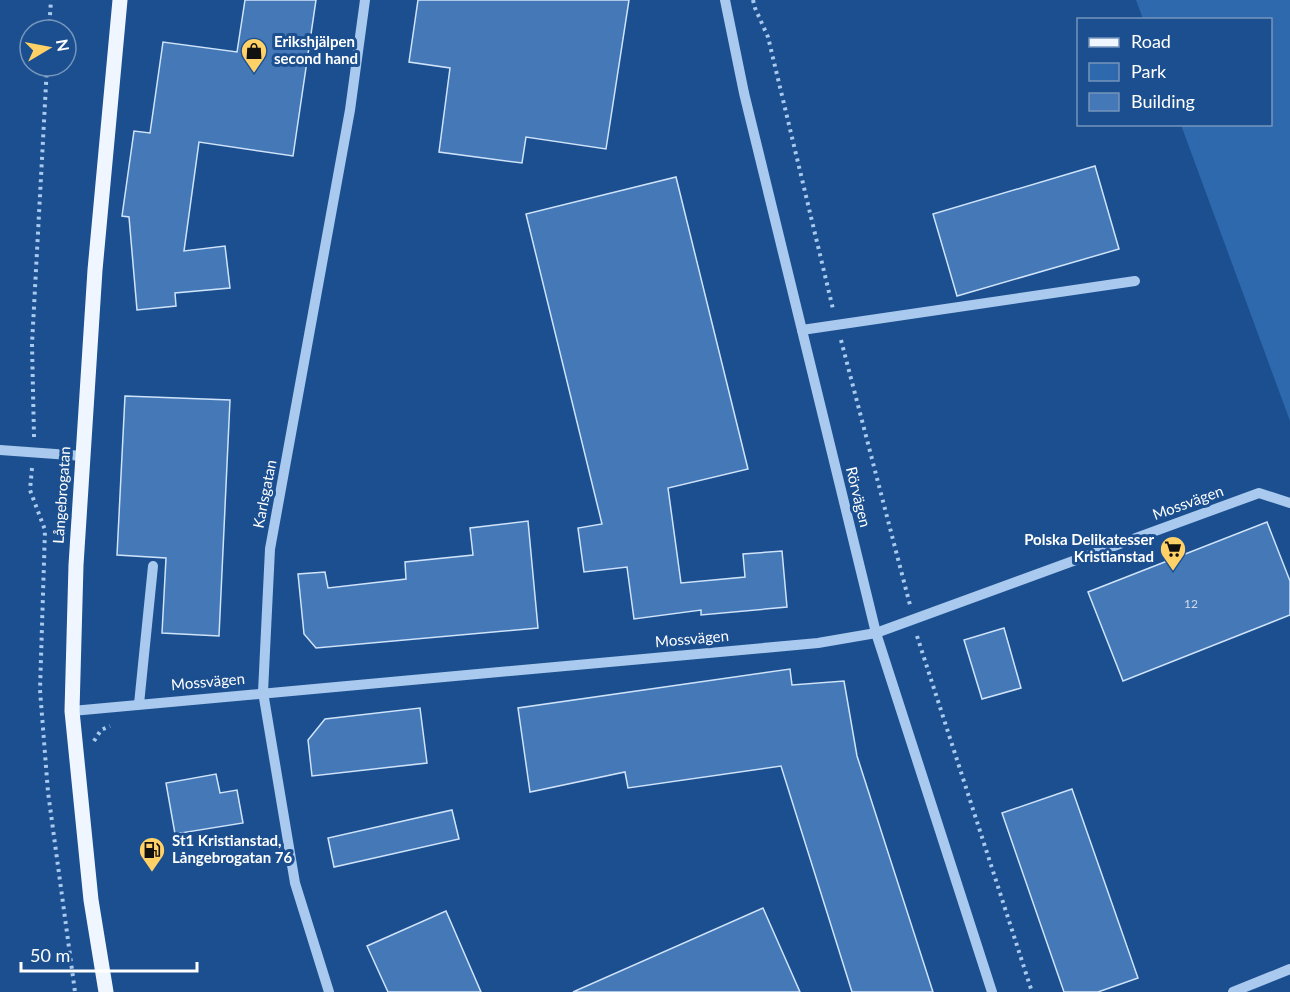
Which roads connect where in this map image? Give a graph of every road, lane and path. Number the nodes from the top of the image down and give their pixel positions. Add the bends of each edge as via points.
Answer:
1 (51, 0) edge
2 (120, 0) edge
3 (365, 0) edge
4 (725, 0) edge
5 (753, 0) edge
6 (50, 18) edge
7 (46, 78) edge
8 (1135, 280) dead end
9 (837, 325) junction
10 (802, 330) junction
11 (0, 450) edge
12 (33, 452) junction
13 (83, 456) junction
14 (1290, 503) edge
15 (153, 566) dead end
16 (913, 620) junction
17 (876, 633) junction
18 (263, 692) junction
19 (139, 704) junction
20 (72, 711) junction
21 (118, 722) dead end
22 (92, 747) dead end
23 (1290, 969) edge
24 (75, 992) edge
25 (106, 992) edge
26 (329, 992) edge
27 (992, 992) edge
28 (1032, 992) edge
29 (1233, 992) edge

1 - 6 path
2 - 13 main road, Långebrogatan
3 - 18 street, Karlsgatan via 350,110 270,549
4 - 10 street, Rörvägen
5 - 9 path via 768,37
7 - 12 path via 32,344
8 - 9 street
9 - 10 street
9 - 16 path
10 - 17 street, Rörvägen
11 - 12 street
12 - 13 street
12 - 24 path via 30,490 45,530 40,690 48,792
13 - 20 main road, Långebrogatan
14 - 16 street, Mossvägen via 1259,493
15 - 19 street
16 - 17 street, Mossvägen
16 - 28 path
17 - 18 street, Mossvägen via 818,643
17 - 27 street, Rörvägen
18 - 19 street, Mossvägen
18 - 26 street, Karlsgatan via 295,883
19 - 20 street, Mossvägen
20 - 25 main road, Långebrogatan via 91,900
21 - 22 path via 101,730
23 - 29 street

